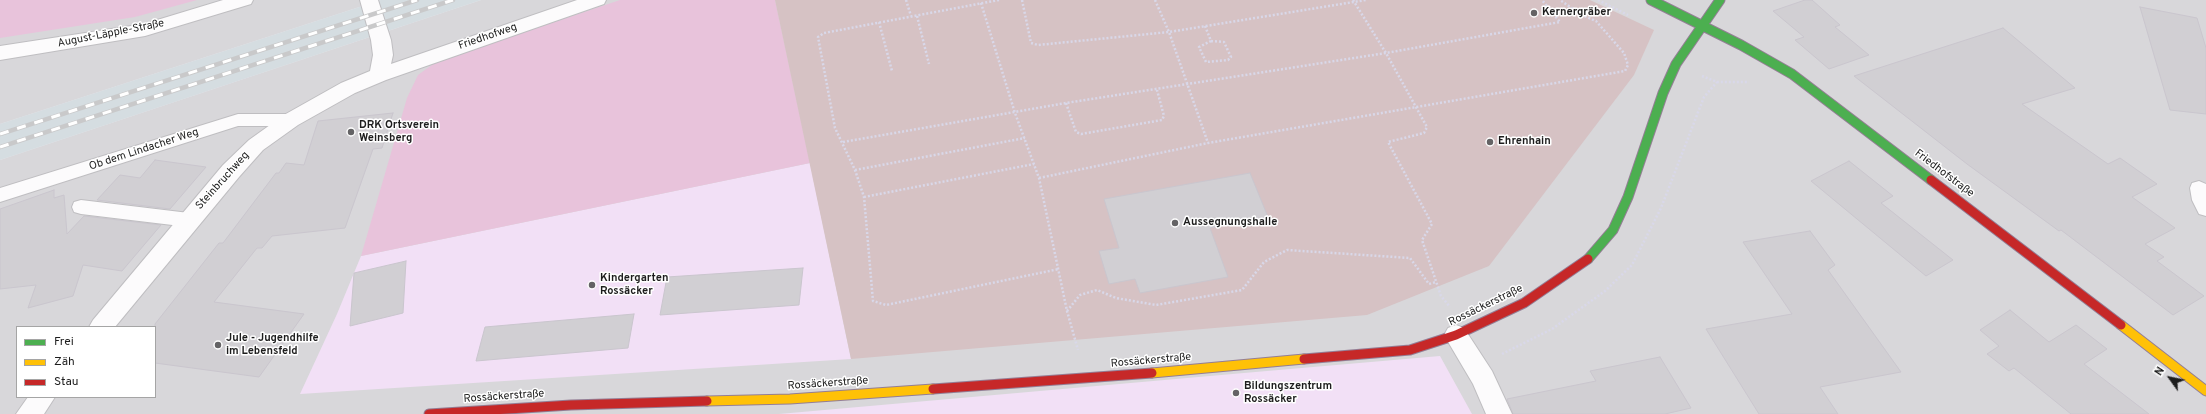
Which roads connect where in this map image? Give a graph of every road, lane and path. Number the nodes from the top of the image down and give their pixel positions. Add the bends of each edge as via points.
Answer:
1 (244, 0) edge
2 (369, 0) edge
3 (597, 0) edge
4 (906, 0) edge
5 (999, 0) edge
6 (1022, 0) edge
7 (1155, 0) edge
8 (1366, 0) edge
9 (1542, 0) edge
10 (1560, 0) edge
11 (1651, 0) edge
12 (1720, 0) edge
13 (1353, 1) edge
14 (981, 3) junction
15 (911, 16) junction
16 (917, 16) junction
17 (879, 22) junction
18 (1702, 25) junction
19 (1205, 26) junction
20 (1169, 32) junction
21 (1211, 41) junction
22 (1386, 53) junction
23 (0, 54) edge
24 (929, 64) dead end
25 (1676, 64) junction
26 (892, 71) dead end
27 (1792, 74) junction
28 (379, 75) junction
29 (1186, 85) junction
30 (1157, 90) junction
31 (1066, 103) junction
32 (1414, 108) junction
33 (1015, 113) junction
34 (291, 120) junction
35 (1025, 138) junction
36 (843, 142) junction
37 (1208, 142) junction
38 (1034, 164) junction
39 (855, 170) junction
40 (1039, 178) junction
41 (2199, 188) dead end
42 (0, 195) edge
43 (864, 197) junction
44 (81, 207) dead end
45 (2206, 209) edge
46 (189, 220) junction
47 (1059, 269) junction
48 (1436, 282) junction
49 (1067, 311) junction
50 (102, 326) edge
51 (1463, 333) junction
52 (1085, 379) junction
53 (2206, 391) edge
54 (42, 398) edge
55 (29, 414) edge
56 (429, 414) edge
57 (1499, 414) edge

1 - 23 street, August-Läpple-Straße via 145,30
2 - 28 street via 383,55
3 - 28 street, Friedhofweg
4 - 15 path
5 - 14 path
6 - 20 path via 1032,43 1038,45
7 - 20 path
8 - 13 path
9 - 22 path via 1560,22
10 - 32 path via 1596,21 1624,54 1628,65 1625,71
11 - 18 street, Friedhofstraße
12 - 18 street, Rossäckerstraße
13 - 19 path
13 - 22 path
14 - 16 path
14 - 33 path
15 - 16 path
15 - 17 path
16 - 24 path
17 - 26 path
17 - 36 path via 824,33 818,37 835,128
18 - 25 street, Rossäckerstraße
18 - 27 street, Friedhofstraße
19 - 20 path
19 - 21 path
20 - 29 path
21 - 21 path via 1199,47 1206,62 1210,64 1228,60 1230,58 1224,42
22 - 29 path
22 - 32 path
25 - 27 path via 1717,82 1772,83
25 - 51 street, Rossäckerstraße via 1613,230 1586,262 1524,303
27 - 53 street, Friedhofstraße
28 - 34 street, Steinbruchweg via 348,88
29 - 30 path
29 - 37 path
30 - 31 path
30 - 31 path via 1164,116 1162,120 1081,134 1076,132
31 - 33 path
32 - 37 path
32 - 48 path via 1427,127 1424,133 1388,142 1432,224 1422,240
33 - 35 path
33 - 36 path
34 - 42 lane, Ob dem Lindacher Weg via 238,120
34 - 46 street, Steinbruchweg via 256,145
35 - 38 path
35 - 39 path
36 - 39 path
37 - 40 path
38 - 40 path
38 - 43 path
39 - 43 path
40 - 47 path
41 - 45 lane
43 - 47 path via 874,301 886,305
44 - 46 lane
46 - 50 street, Steinbruchweg
47 - 49 path
48 - 49 path via 1429,284 1410,258 1287,250 1264,262 1242,290 1156,305 1116,298 1097,290 1080,295
48 - 51 path via 1441,296
49 - 52 path
51 - 52 street, Rossäckerstraße via 1410,350
51 - 57 street
52 - 56 street, Rossäckerstraße via 790,400 571,405
54 - 55 street

